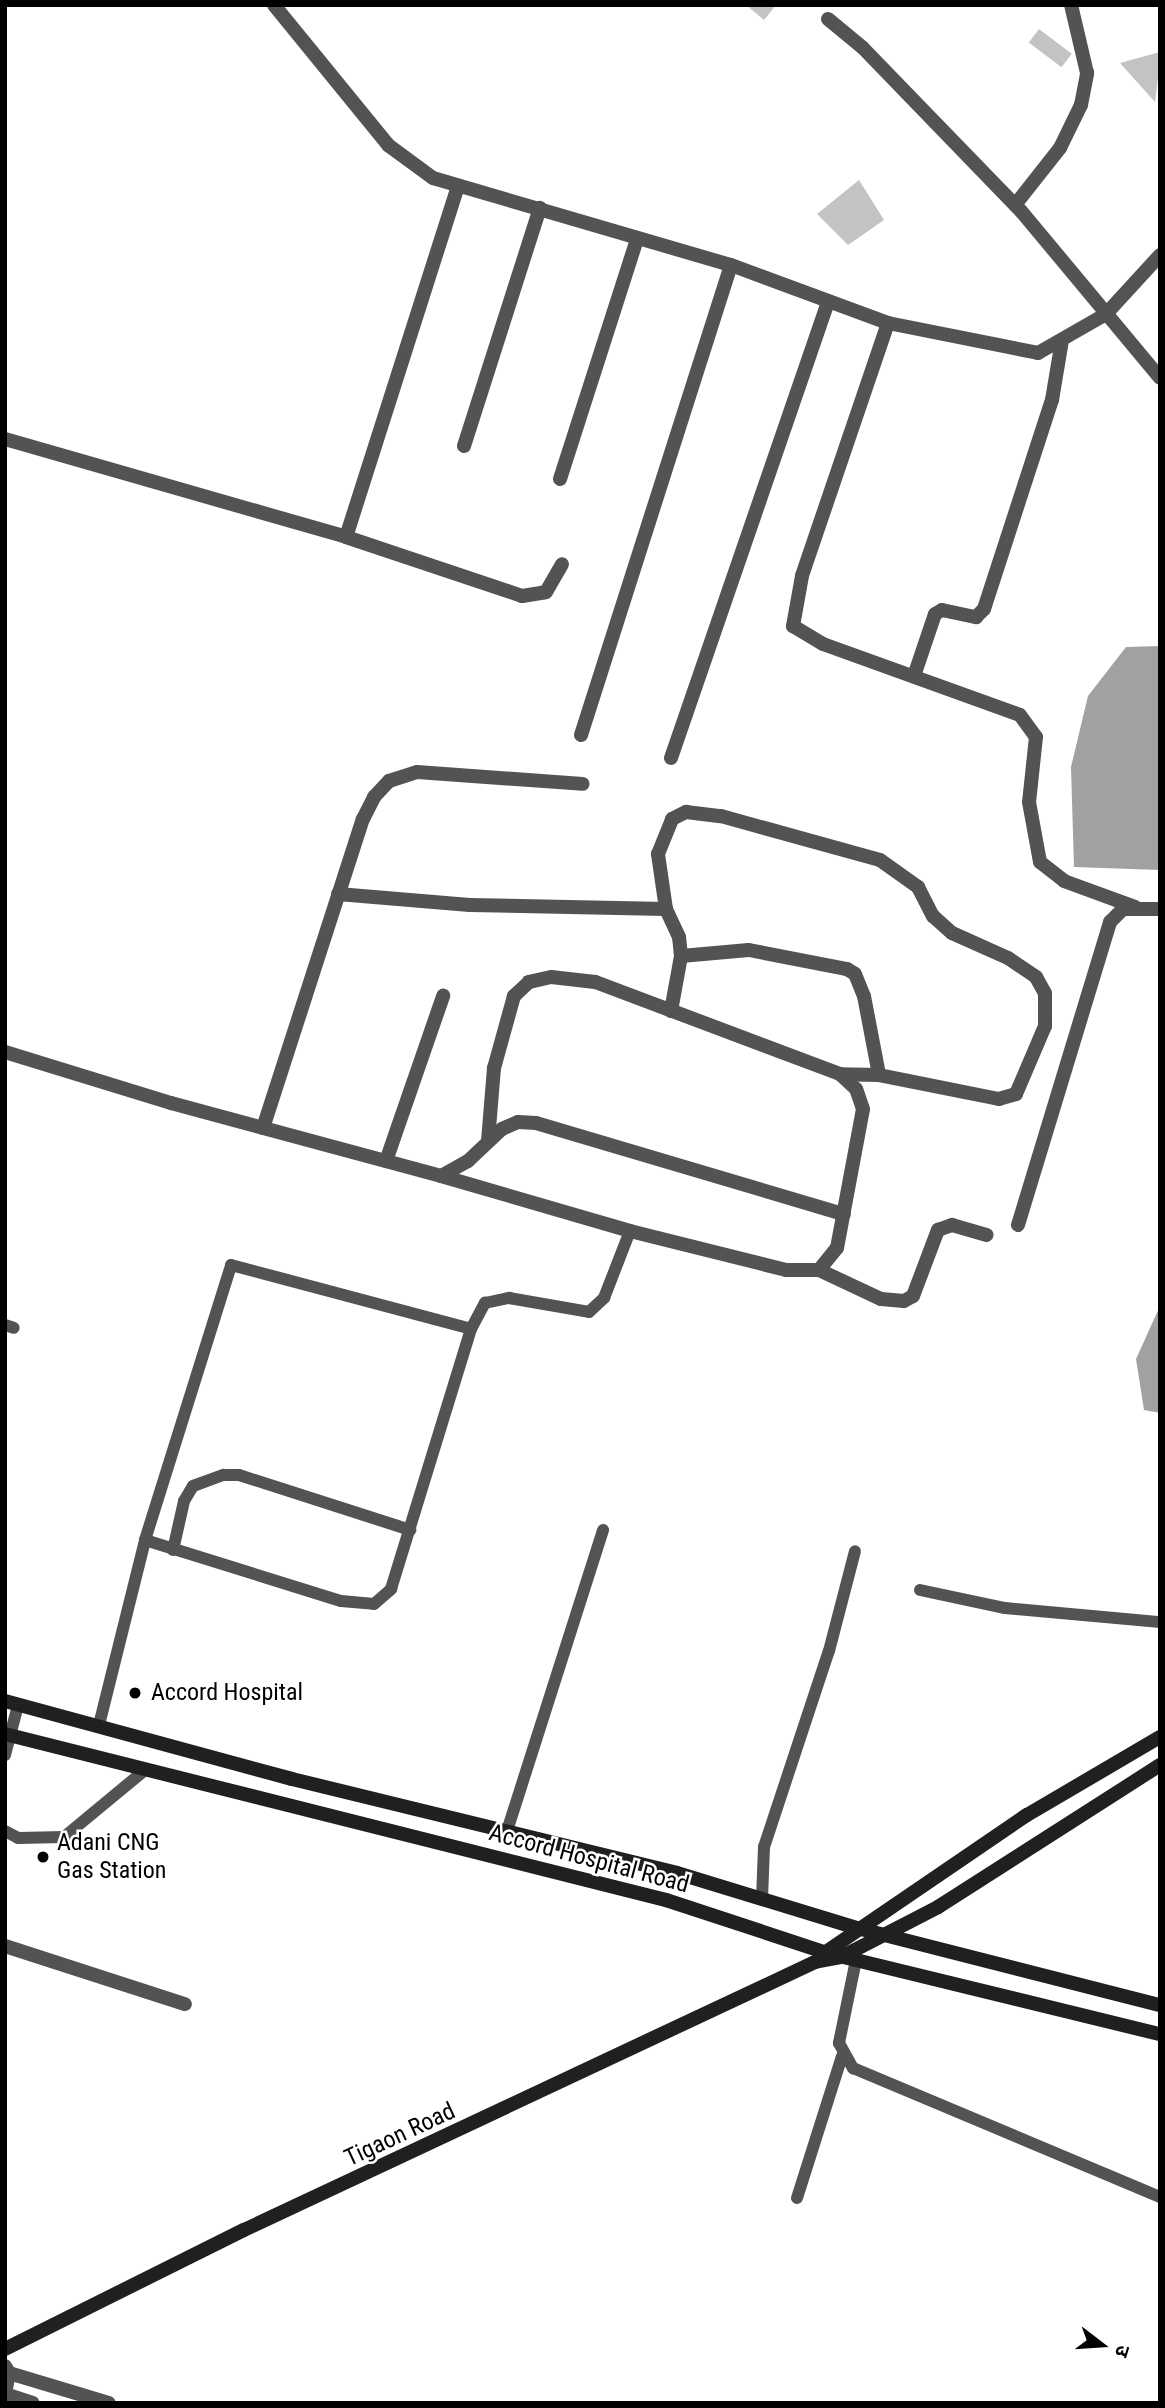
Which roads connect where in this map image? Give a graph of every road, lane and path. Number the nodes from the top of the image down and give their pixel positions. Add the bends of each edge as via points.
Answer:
1 (274, 5) edge
2 (1071, 5) edge
3 (828, 19) dead end
4 (458, 186) junction
5 (540, 208) junction
6 (1018, 208) junction
7 (637, 239) junction
8 (1160, 255) edge
9 (731, 265) junction
10 (828, 300) junction
11 (1106, 313) junction
12 (888, 323) junction
13 (1062, 340) junction
14 (1160, 378) edge
15 (5, 439) edge
16 (464, 446) dead end
17 (559, 479) dead end
18 (345, 537) junction
19 (562, 564) dead end
20 (914, 676) junction
21 (581, 736) dead end
22 (671, 758) dead end
23 (583, 784) dead end
24 (338, 894) junction
25 (1135, 907) junction
26 (666, 909) junction
27 (1160, 909) edge
28 (681, 956) junction
29 (443, 996) dead end
30 (671, 1011) junction
31 (5, 1052) edge
32 (840, 1074) junction
33 (879, 1075) junction
34 (263, 1128) junction
35 (488, 1141) junction
36 (386, 1161) junction
37 (441, 1176) junction
38 (844, 1214) junction
39 (1018, 1225) dead end
40 (630, 1231) junction
41 (987, 1235) dead end
42 (819, 1270) junction
43 (471, 1329) junction
44 (410, 1530) junction
45 (603, 1530) dead end
46 (145, 1540) junction
47 (173, 1550) junction
48 (855, 1551) dead end
49 (920, 1590) dead end
50 (1160, 1622) edge
51 (12, 1703) edge
52 (99, 1725) junction
53 (8, 1735) edge
54 (1160, 1737) edge
55 (5, 1755) edge
56 (1160, 1765) edge
57 (145, 1770) junction
58 (5, 1831) edge
59 (507, 1831) junction
60 (762, 1899) junction
61 (857, 1928) junction
62 (884, 1935) junction
63 (5, 1946) edge
64 (819, 1957) junction
65 (841, 1957) junction
66 (856, 1960) junction
67 (186, 2004) dead end
68 (1160, 2005) edge
69 (1160, 2034) edge
70 (842, 2056) junction
71 (797, 2197) dead end
72 (1160, 2197) edge
73 (5, 2349) edge
74 (7, 2369) edge
75 (5, 2394) edge
76 (33, 2403) edge
77 (109, 2403) edge

1 - 4 street via 388,145 433,178
2 - 6 street via 1087,73 1073,128
3 - 6 street via 863,48
4 - 5 street
4 - 18 street
5 - 7 street
5 - 16 street
6 - 11 street via 1029,230
7 - 9 street
7 - 17 street
8 - 11 street
9 - 10 street
9 - 21 street
10 - 12 street
10 - 22 street
11 - 13 street
11 - 14 street
12 - 13 street via 1038,354
12 - 20 street via 791,617 799,632 823,644
13 - 20 street via 1048,413 984,609 976,617 942,610 935,614
15 - 18 street
18 - 19 street via 522,596 546,592
20 - 25 street via 1001,705 1031,726 1036,753 1028,802 1040,862 1064,881
23 - 24 street via 417,772 389,781 363,819
24 - 26 street via 470,905
24 - 34 street
25 - 27 street
25 - 39 street via 1115,914 1110,922
26 - 28 street via 679,937
26 - 33 street via 659,854 672,819 686,812 721,816 880,860 918,887 933,916 952,933 1008,958 1037,977 1045,993 1045,1027 1016,1094 999,1099
28 - 30 street
28 - 33 street via 749,950 847,969 855,974 864,996
29 - 36 street
30 - 32 street
30 - 35 street via 595,982 551,977 529,982 514,996 502,1029
31 - 34 street
32 - 33 street
32 - 38 street via 856,1089 863,1109
34 - 36 street
35 - 37 street via 468,1161
35 - 38 street via 518,1122 536,1123
36 - 37 street
37 - 40 street
38 - 42 street via 837,1248
40 - 42 street via 786,1270
40 - 43 lane via 604,1298 589,1312 509,1298 485,1303
41 - 42 street via 952,1225 938,1230 913,1296 904,1301 881,1299
43 - 44 lane
43 - 46 lane via 231,1265
44 - 47 lane via 391,1589 374,1604 361,1606
44 - 47 lane via 265,1483 224,1475 193,1486 184,1501
45 - 59 lane
46 - 47 lane
46 - 52 lane
48 - 60 lane via 835,1631 764,1847
49 - 50 lane via 1005,1608
51 - 52 street
51 - 53 lane
52 - 59 street via 292,1779
53 - 55 lane
53 - 57 street, Accord Hospital Road
54 - 61 street via 1027,1815
56 - 62 street via 938,1907
57 - 58 lane via 64,1837 18,1838
57 - 64 street, Accord Hospital Road via 666,1900
59 - 60 street via 677,1872
60 - 61 street
61 - 62 street
61 - 64 street
62 - 65 street
62 - 68 street
63 - 67 street
64 - 65 street
64 - 73 street, Tigaon Road
65 - 66 street
66 - 69 street
66 - 70 lane via 840,2027
70 - 71 lane
70 - 72 lane via 875,2081
74 - 75 street
74 - 77 street
75 - 76 street

